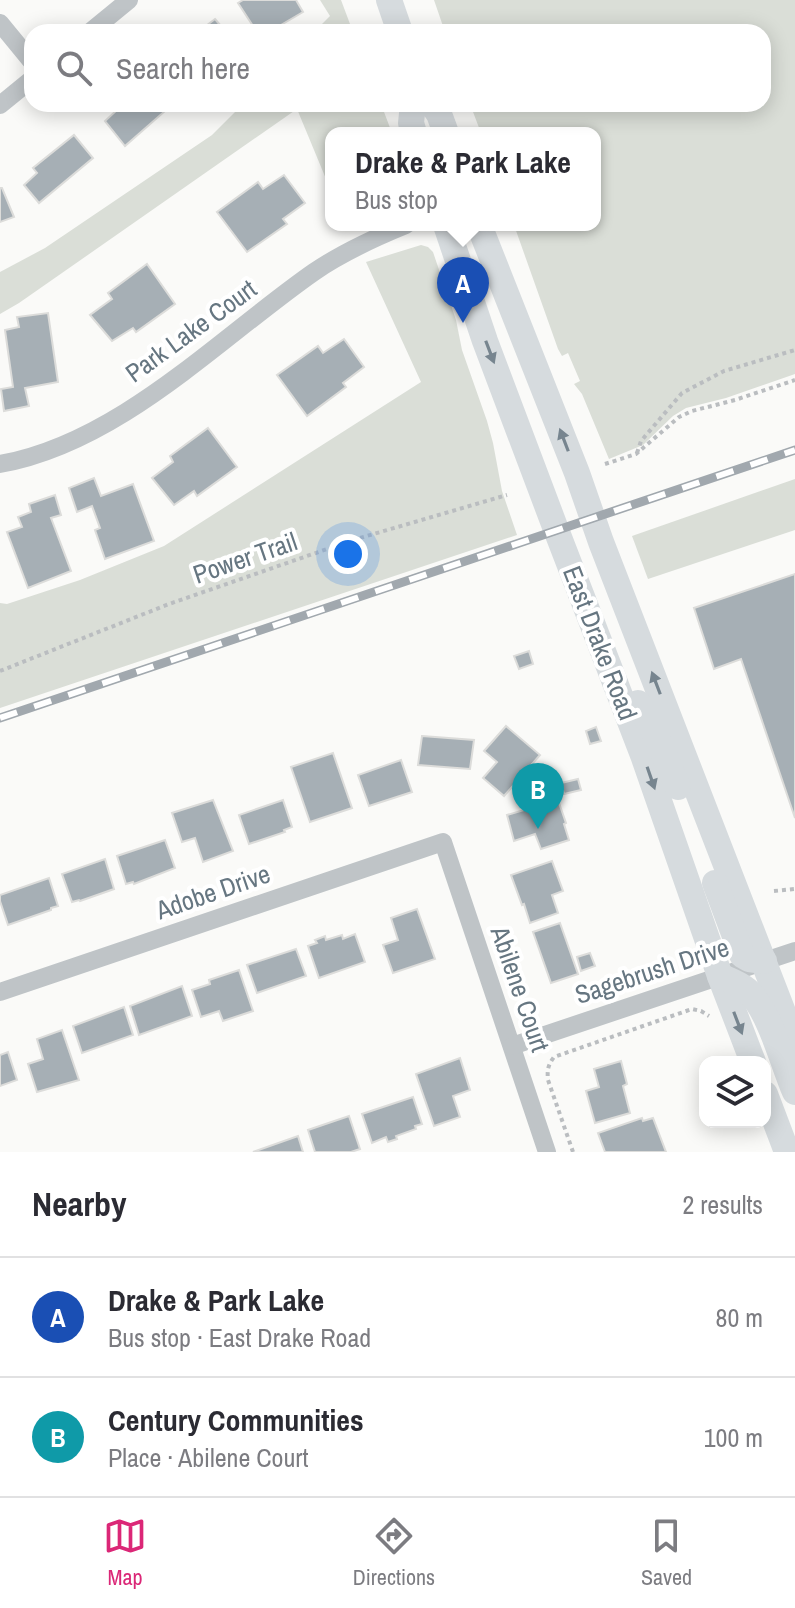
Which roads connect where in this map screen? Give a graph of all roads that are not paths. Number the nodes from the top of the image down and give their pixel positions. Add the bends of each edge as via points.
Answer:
1 (129, 0) edge
2 (389, 0) edge
3 (0, 23) edge
4 (100, 24) edge
5 (397, 24) edge
6 (24, 52) edge
7 (24, 86) edge
8 (0, 105) edge
9 (393, 231) edge
10 (448, 231) edge
11 (463, 231) edge
12 (481, 231) edge
13 (524, 339) junction
14 (0, 464) edge
15 (609, 666) junction
16 (443, 842) joint
17 (795, 951) edge
18 (764, 961) junction
19 (720, 976) junction
20 (0, 992) edge
21 (795, 1043) edge
22 (512, 1046) junction
23 (751, 1056) edge
24 (795, 1092) edge
25 (771, 1110) edge
26 (546, 1152) edge
27 (787, 1152) edge

1 - 4 street
2 - 5 main road
3 - 6 street
7 - 8 street
9 - 14 street, Park Lake Court via 314,272 105,425 52,449
10 -> 15 main road, East Drake Road
11 - 13 main road via 495,317
12 - 13 main road, East Drake Road
18 -> 13 main road, East Drake Road
15 - 18 main road via 628,686 656,736 742,955
15 -> 19 main road, East Drake Road
16 - 20 street, Adobe Drive
16 - 22 street, Abilene Court
17 - 18 street, Sagebrush Drive
18 - 19 street, Sagebrush Drive
18 - 21 main road, East Drake Road
19 - 22 street, Sagebrush Drive
19 -> 23 main road, East Drake Road
19 - 24 main road via 752,995 765,1015
22 - 26 street, Abilene Court
25 - 27 main road

